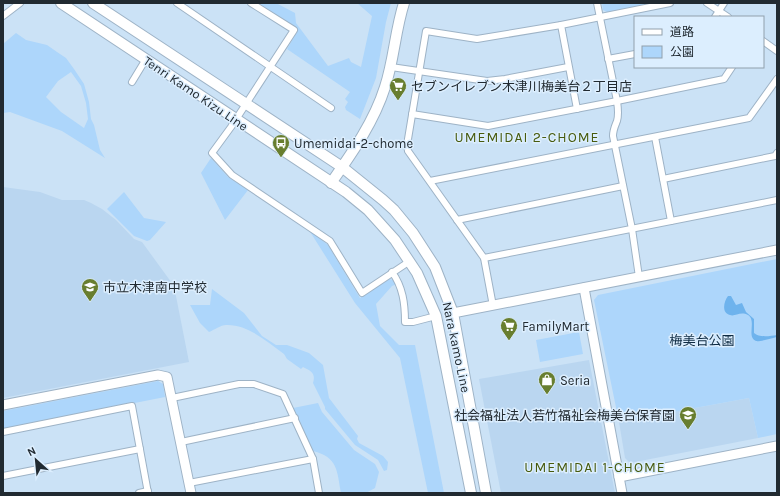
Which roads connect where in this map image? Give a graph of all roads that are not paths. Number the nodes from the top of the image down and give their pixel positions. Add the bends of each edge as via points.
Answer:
1 (20, 3) edge
2 (61, 3) edge
3 (93, 3) edge
4 (177, 3) edge
5 (251, 3) edge
6 (404, 3) edge
7 (597, 3) edge
8 (670, 3) edge
9 (707, 3) edge
10 (724, 3) edge
11 (719, 11) junction
12 (3, 16) edge
13 (716, 16) edge
14 (726, 16) edge
15 (600, 17) junction
16 (560, 25) junction
17 (764, 42) edge
18 (777, 51) edge
19 (634, 54) edge
20 (146, 59) junction
21 (608, 59) junction
22 (270, 66) junction
23 (391, 67) junction
24 (568, 67) junction
25 (731, 68) edge
26 (419, 72) junction
27 (777, 78) edge
28 (132, 82) dead end
29 (617, 101) junction
30 (246, 103) junction
31 (331, 108) dead end
32 (577, 108) junction
33 (412, 114) junction
34 (236, 119) junction
35 (655, 137) junction
36 (615, 145) junction
37 (776, 156) edge
38 (342, 167) junction
39 (663, 179) junction
40 (430, 181) junction
41 (331, 183) junction
42 (622, 186) junction
43 (777, 200) edge
44 (457, 220) junction
45 (671, 221) junction
46 (632, 229) junction
47 (777, 250) edge
48 (484, 258) junction
49 (410, 260) junction
50 (392, 272) junction
51 (639, 277) junction
52 (584, 288) junction
53 (493, 306) junction
54 (453, 313) junction
55 (436, 316) junction
56 (172, 398) junction
57 (3, 405) edge
58 (295, 418) junction
59 (3, 432) edge
60 (181, 442) junction
61 (777, 446) edge
62 (140, 449) junction
63 (313, 459) junction
64 (3, 476) edge
65 (619, 477) junction
66 (189, 484) junction
67 (148, 492) edge
68 (139, 493) edge
69 (191, 493) edge
70 (319, 493) edge
71 (471, 493) edge
72 (486, 493) edge
73 (622, 493) edge

1 - 12 street
2 - 20 main road, Tenri Kamo Kizu Line
3 - 30 main road, Tenri Kamo Kizu Line
4 - 22 street
5 - 22 street via 294,30
6 - 23 main road
7 - 15 street
8 - 15 street
9 - 11 street
10 - 11 street
11 - 13 street
11 - 14 street
15 - 16 street
15 - 21 street
16 - 24 street
16 - 26 street via 477,39 426,31
17 - 18 street
19 - 21 street
20 - 28 street
20 - 34 main road, Tenri Kamo Kizu Line
21 - 29 street
22 - 30 street
22 - 31 street
23 - 26 street
23 - 38 main road via 371,122
24 - 26 street via 487,81
24 - 32 street
25 - 29 street via 724,79
26 - 33 street
27 - 35 street via 749,118
29 - 32 street
29 - 36 street via 619,111 613,133
30 - 34 street
30 - 38 main road, Tenri Kamo Kizu Line
32 - 33 street via 488,126
33 - 40 street via 408,151
34 - 41 main road, Tenri Kamo Kizu Line
34 - 50 street via 212,153 232,175 330,241 362,293
35 - 36 street
35 - 39 street
36 - 40 street
36 - 42 street
37 - 39 street
38 - 41 main road
38 - 54 main road, Nara kamo Line via 394,210 413,233 434,267
39 - 45 street
40 - 44 street
41 - 49 main road, Nara kamo Line via 358,201 378,219
42 - 44 street
42 - 46 street
43 - 45 street
44 - 48 street
45 - 46 street
46 - 48 street
46 - 51 street
47 - 51 street
48 - 53 street
49 - 50 street
49 - 55 main road, Nara kamo Line
50 - 55 street via 399,282 405,306 405,322
51 - 52 street
52 - 53 street
52 - 65 street
53 - 54 street
54 - 72 main road, Nara kamo Line
55 - 71 main road, Nara kamo Line
56 - 57 street via 167,377 158,375
56 - 58 street via 239,384 254,384 283,394
56 - 60 street
58 - 60 street
58 - 63 street
59 - 62 street via 132,406
60 - 66 street
61 - 65 street
62 - 64 street
62 - 67 street
63 - 66 street
63 - 70 street
65 - 73 street
66 - 69 street
67 - 68 street

